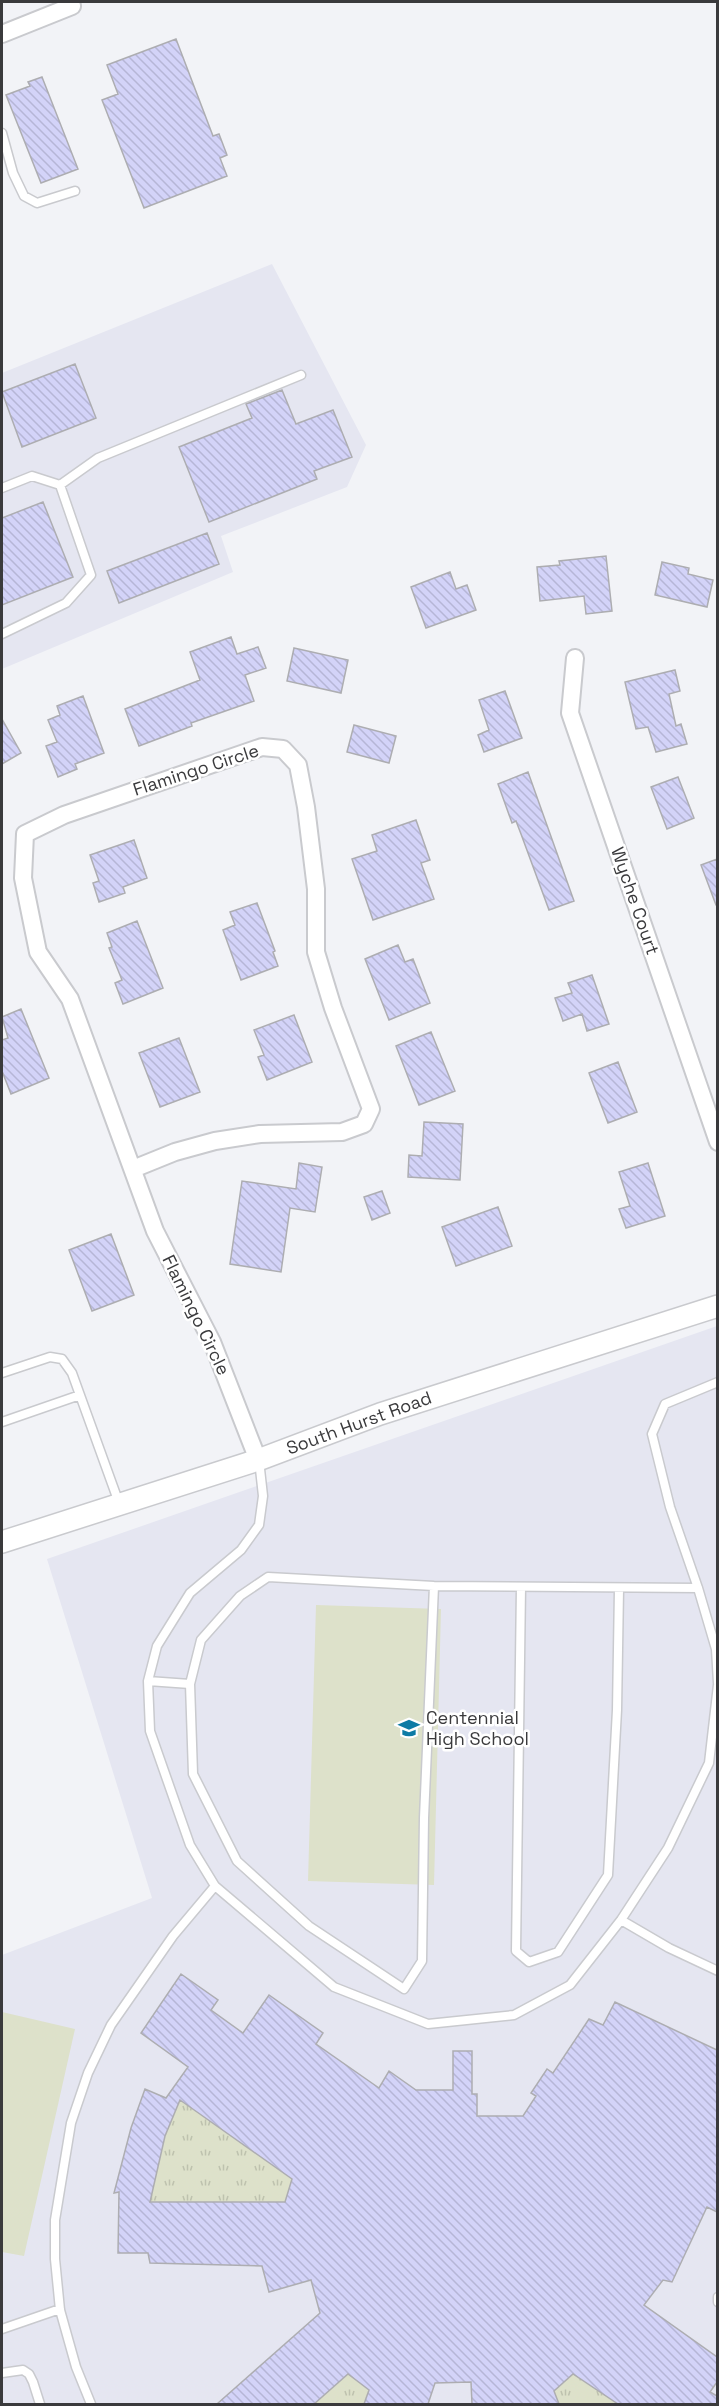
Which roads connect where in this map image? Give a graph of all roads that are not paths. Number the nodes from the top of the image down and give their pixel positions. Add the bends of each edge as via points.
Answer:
1 (72, 6) dead end
2 (2, 34) edge
3 (2, 133) edge
4 (75, 191) dead end
5 (301, 375) dead end
6 (60, 485) junction
7 (2, 488) edge
8 (2, 634) edge
9 (575, 658) dead end
10 (717, 1142) edge
11 (133, 1169) junction
12 (717, 1306) edge
13 (2, 1373) edge
14 (717, 1382) edge
15 (80, 1395) junction
16 (2, 1422) edge
17 (258, 1460) junction
18 (120, 1505) junction
19 (2, 1542) edge
20 (434, 1586) junction
21 (521, 1587) junction
22 (698, 1588) junction
23 (619, 1589) junction
24 (148, 1681) junction
25 (190, 1684) junction
26 (717, 1684) edge
27 (214, 1886) junction
28 (621, 1920) junction
29 (717, 1971) edge
30 (60, 2309) junction
31 (2, 2329) edge
32 (2, 2373) edge
33 (40, 2404) edge
34 (91, 2404) edge

1 - 2 street
3 - 4 lane via 24,196 37,203
5 - 6 lane via 98,458
6 - 7 lane via 33,476
6 - 8 lane via 91,575 66,603
9 - 10 street, Wyche Court via 570,713
11 - 11 street, Flamingo Circle via 70,999 38,952 24,878 25,834 64,814 262,747 283,749 298,765 306,807 316,889 316,952 371,1109 364,1124 342,1132 260,1134 215,1141
11 - 17 street, Flamingo Circle via 155,1231 213,1342
12 - 17 street, South Hurst Road via 380,1414
13 - 15 lane via 50,1357 62,1359
14 - 22 lane via 665,1404 652,1434 670,1507
15 - 16 lane
15 - 18 lane
17 - 18 street, South Hurst Road
17 - 24 lane via 263,1496 259,1525 242,1550 190,1593 157,1646
18 - 19 street, South Hurst Road
20 - 21 lane
20 - 25 lane via 268,1577 240,1596 201,1640
20 - 25 lane via 422,1961 405,1989 309,1926 237,1861 193,1774
21 - 23 lane
21 - 23 lane via 516,1951 529,1962 558,1952 608,1875
22 - 23 lane
22 - 26 lane via 716,1649
24 - 25 lane
24 - 27 lane via 150,1731 190,1845
26 - 28 lane via 709,1763 668,1848
27 - 28 lane via 334,1987 428,2024 514,2016 570,1985
27 - 30 lane via 173,1936 111,2025 87,2073 71,2123 55,2220
28 - 29 lane
30 - 31 lane
30 - 34 lane via 75,2367
32 - 33 lane via 17,2370 29,2374

